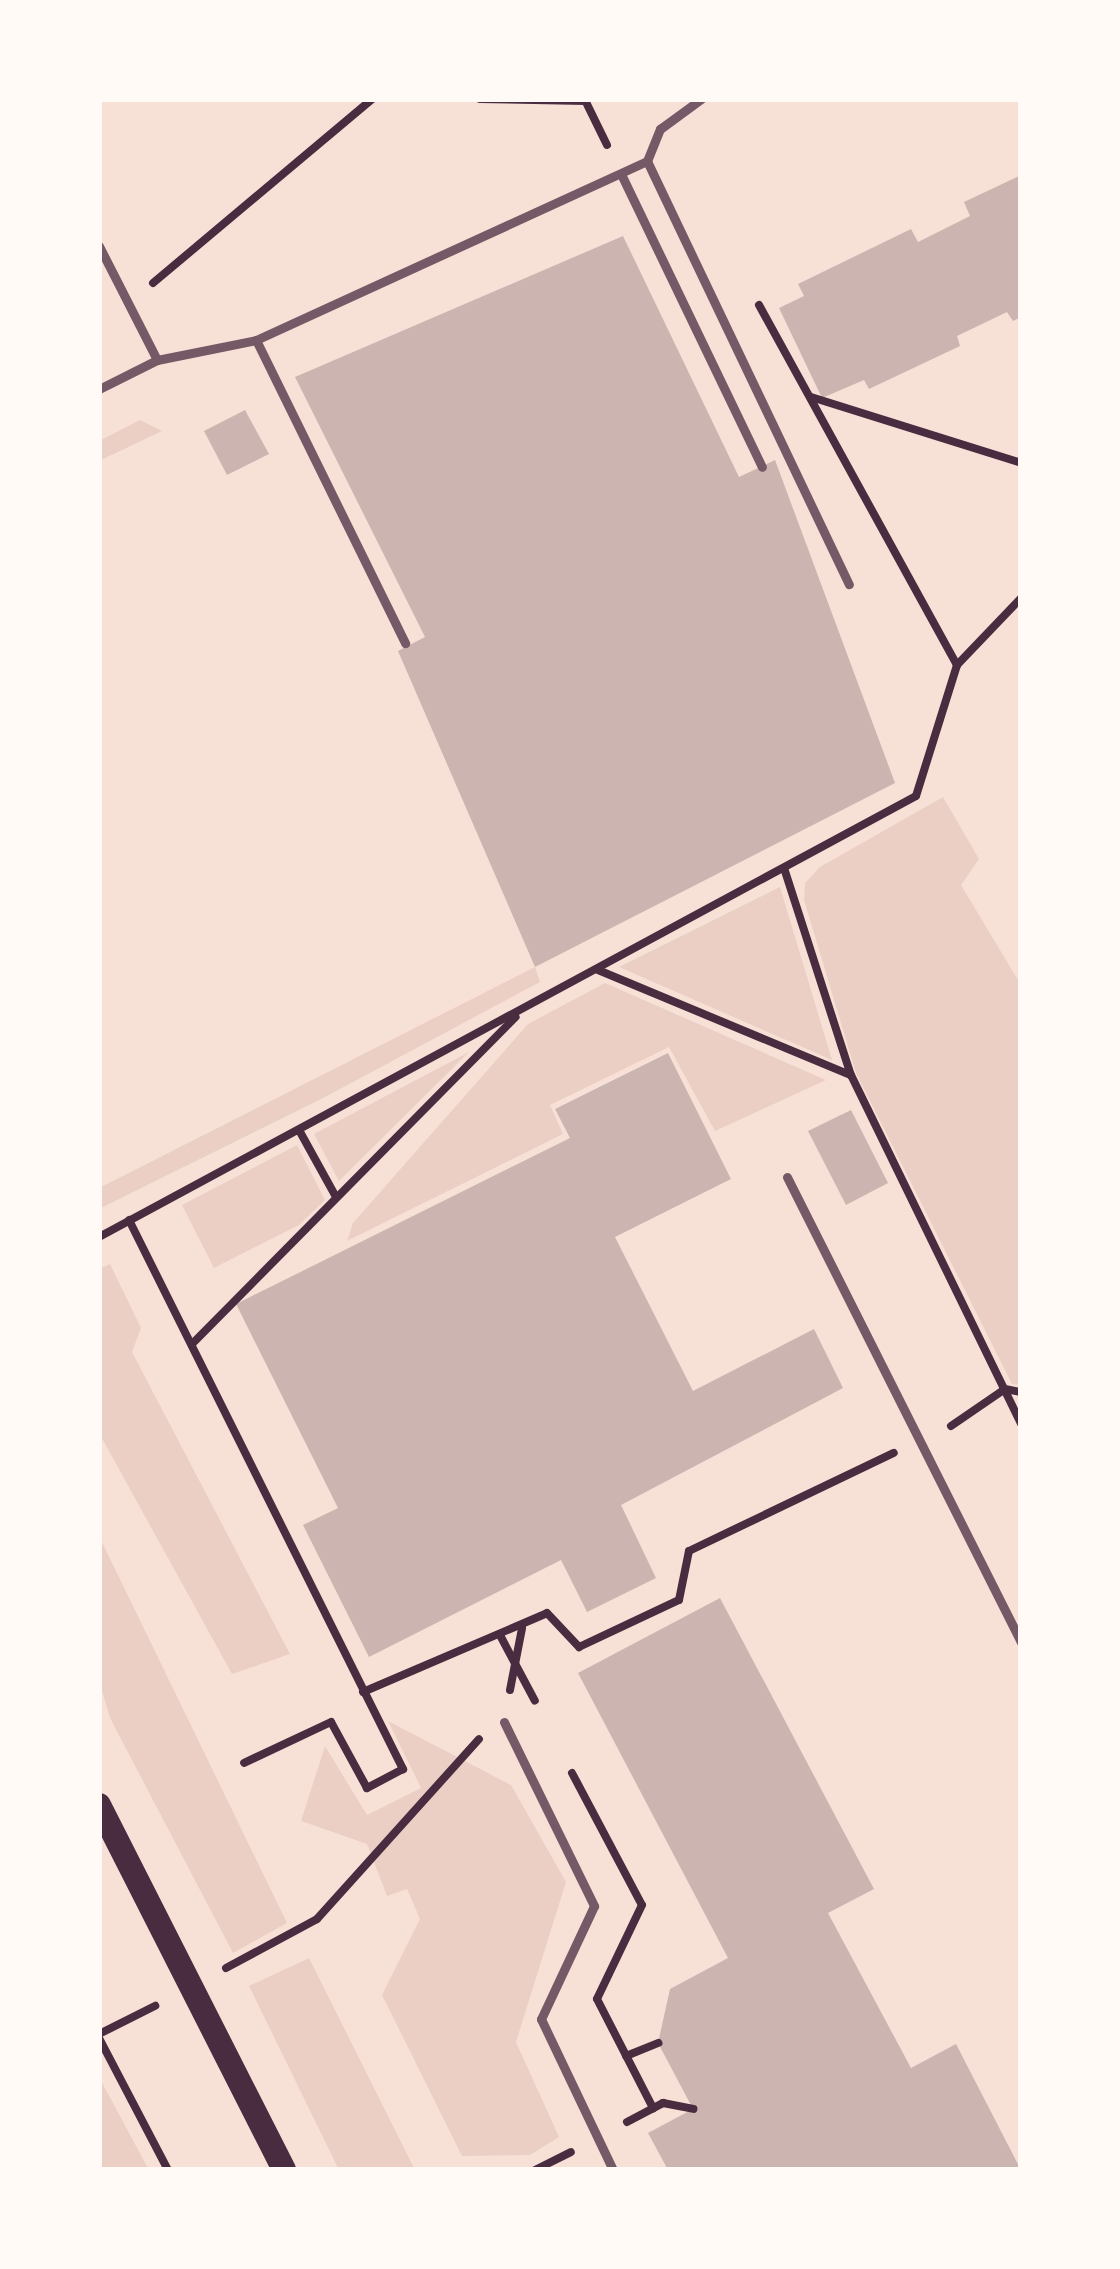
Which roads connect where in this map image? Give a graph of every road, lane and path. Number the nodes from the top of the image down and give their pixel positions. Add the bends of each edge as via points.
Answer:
1 (372, 99) edge
2 (480, 99) edge
3 (701, 99) edge
4 (585, 100) edge
5 (647, 161) junction
6 (620, 174) junction
7 (99, 246) edge
8 (753, 295) dead end
9 (129, 303) junction
10 (256, 340) junction
11 (157, 360) junction
12 (99, 389) edge
13 (810, 397) junction
14 (1021, 463) edge
15 (762, 466) dead end
16 (849, 584) dead end
17 (1021, 598) edge
18 (405, 644) dead end
19 (957, 665) junction
20 (784, 868) junction
21 (597, 970) junction
22 (522, 1010) junction
23 (851, 1075) junction
24 (299, 1130) junction
25 (787, 1177) dead end
26 (336, 1198) junction
27 (129, 1220) junction
28 (99, 1237) edge
29 (192, 1344) junction
30 (1005, 1389) junction
31 (1021, 1392) edge
32 (1021, 1424) edge
33 (918, 1442) junction
34 (522, 1627) junction
35 (1021, 1642) edge
36 (363, 1692) junction
37 (504, 1723) junction
38 (244, 1763) dead end
39 (99, 1805) edge
40 (316, 1918) dead end
41 (99, 2038) edge
42 (658, 2043) dead end
43 (626, 2056) dead end
44 (663, 2103) dead end
45 (693, 2109) dead end
46 (552, 2161) dead end
47 (168, 2170) edge
48 (284, 2170) edge
49 (535, 2170) edge
50 (614, 2170) edge

1 - 9 path
2 - 4 path
3 - 5 lane via 661,129
4 - 6 path
5 - 6 lane
5 - 16 lane
6 - 10 lane
6 - 15 lane
7 - 9 lane
8 - 13 path
9 - 11 lane
10 - 11 lane
10 - 18 lane
11 - 12 lane
13 - 14 path
13 - 19 path
17 - 19 path
19 - 20 path via 916,796
20 - 21 path
20 - 23 path
21 - 22 path
21 - 23 path
22 - 24 path
22 - 26 path
23 - 30 path
24 - 26 path
24 - 27 path
25 - 33 lane
26 - 29 path
27 - 28 path
27 - 29 path
29 - 36 path
30 - 31 path
30 - 32 path
30 - 33 path
33 - 34 path via 689,1550 679,1600 599,1638 579,1647 547,1613
33 - 35 lane
34 - 36 path
34 - 37 path
36 - 38 path via 403,1769 367,1788 332,1721
37 - 40 path via 481,1737
37 - 50 lane via 594,1906 541,2019
39 - 48 main road
41 - 47 path
42 - 43 path
44 - 45 path
46 - 49 path

